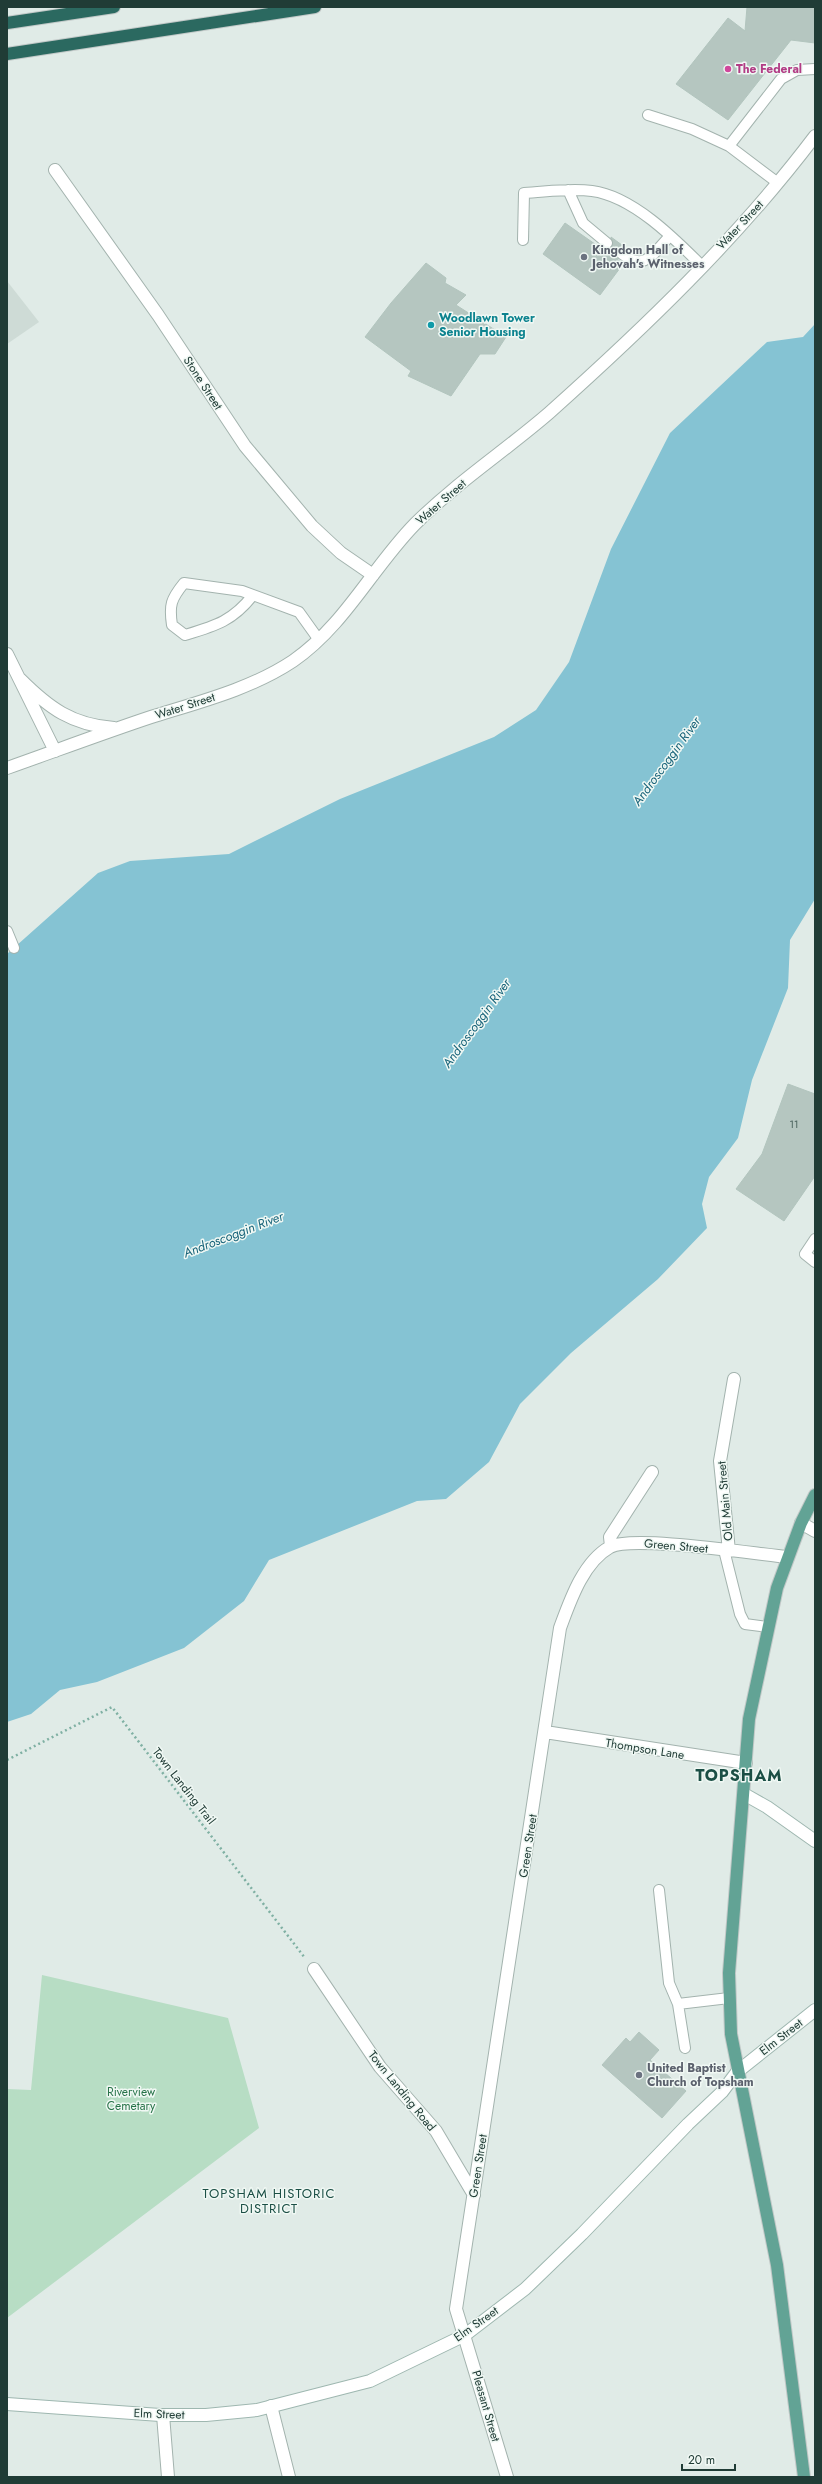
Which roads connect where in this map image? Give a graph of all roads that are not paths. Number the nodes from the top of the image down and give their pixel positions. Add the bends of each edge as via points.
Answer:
1 (114, 7) edge
2 (315, 7) edge
3 (7, 23) edge
4 (7, 54) edge
5 (815, 69) edge
6 (648, 115) dead end
7 (815, 136) edge
8 (729, 146) junction
9 (55, 170) dead end
10 (778, 183) junction
11 (568, 190) junction
12 (670, 236) junction
13 (524, 240) dead end
14 (606, 243) dead end
15 (622, 254) dead end
16 (702, 266) junction
17 (373, 575) junction
18 (253, 595) junction
19 (319, 640) junction
20 (7, 654) edge
21 (20, 679) junction
22 (119, 728) junction
23 (55, 751) junction
24 (7, 768) edge
25 (7, 931) edge
26 (14, 948) dead end
27 (815, 1239) edge
28 (815, 1262) edge
29 (734, 1379) dead end
30 (652, 1472) dead end
31 (815, 1495) edge
32 (801, 1523) junction
33 (815, 1531) edge
34 (611, 1546) junction
35 (727, 1551) junction
36 (788, 1557) junction
37 (768, 1627) junction
38 (545, 1732) junction
39 (746, 1763) junction
40 (744, 1794) junction
41 (815, 1840) edge
42 (659, 1890) dead end
43 (314, 1969) road end
44 (729, 1998) junction
45 (678, 2004) junction
46 (815, 2010) edge
47 (685, 2048) dead end
48 (737, 2072) junction
49 (474, 2195) junction
50 (465, 2335) junction
51 (7, 2404) edge
52 (271, 2406) junction
53 (163, 2415) junction
54 (168, 2477) edge
55 (289, 2477) edge
56 (507, 2477) edge
57 (804, 2477) edge

1 - 3 highway
2 - 4 highway
5 - 8 lane via 797,70 781,79
6 - 8 lane via 692,129
7 - 10 street, Water Street
8 - 10 lane
9 - 17 street, Stone Street via 158,315 245,446 312,526 341,553
10 - 16 street, Water Street
11 - 12 lane via 592,191 610,196 642,214
11 - 13 lane via 524,193
11 - 14 lane via 583,222
12 - 15 lane via 651,256 641,262 635,262
12 - 16 lane
16 - 17 street, Water Street via 616,352 546,415 413,526
17 - 19 street, Water Street via 344,615
18 - 18 lane via 242,591 184,584 174,596 170,610 172,625 185,635 215,626 241,611
18 - 19 lane via 299,612
19 - 22 street, Water Street via 292,661 246,685
20 - 21 street
21 - 22 street via 40,700 85,725
21 - 23 street
22 - 23 street, Water Street
23 - 24 street, Water Street
25 - 26 lane
27 - 28 lane via 804,1254
29 - 35 street, Old Main Street via 720,1461
30 - 34 street via 610,1537
31 - 32 main road
32 - 33 street
32 - 36 main road
34 - 35 street, Green Street via 640,1542
34 - 38 street, Green Street via 600,1554 575,1587 560,1628
35 - 36 street, Green Street
35 - 37 lane via 745,1624
36 - 37 main road
37 - 39 main road via 749,1719
38 - 39 street, Thompson Lane
38 - 49 street, Green Street
39 - 40 main road
40 - 41 street
40 - 44 main road
42 - 45 lane via 669,1982
43 - 49 street, Town Landing Road via 380,2067 436,2131
44 - 45 lane
44 - 48 main road via 729,2018
45 - 47 lane
46 - 48 street, Elm Street
48 - 50 street, Elm Street via 722,2092 582,2234 524,2289
48 - 57 main road via 776,2266
49 - 50 street, Green Street via 456,2309
50 - 52 street, Elm Street via 370,2381
50 - 56 street, Pleasant Street
51 - 53 street, Elm Street
52 - 53 street, Elm Street via 257,2410 213,2414
52 - 55 street
53 - 54 street

